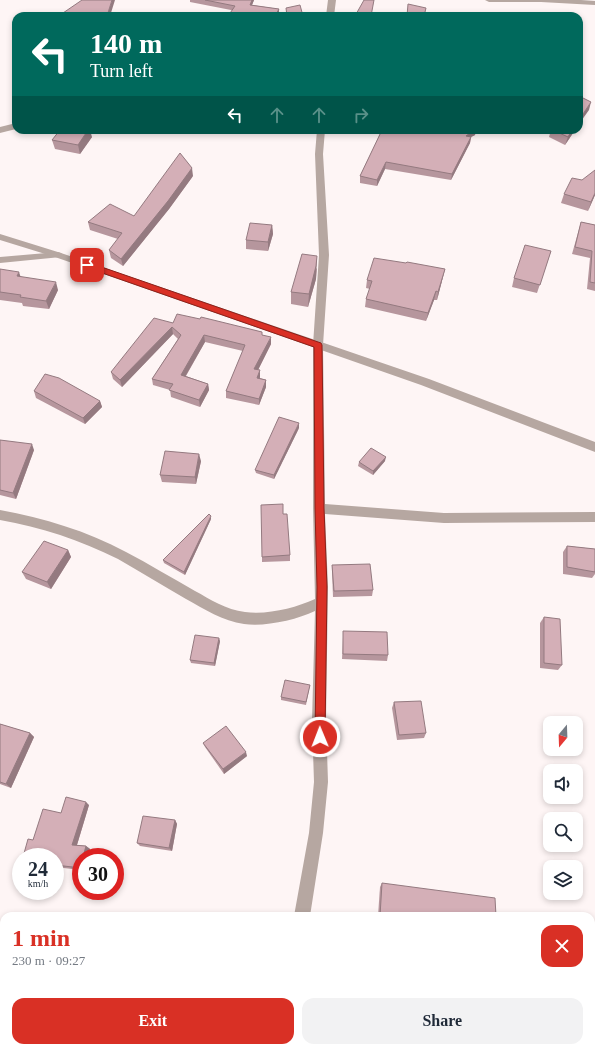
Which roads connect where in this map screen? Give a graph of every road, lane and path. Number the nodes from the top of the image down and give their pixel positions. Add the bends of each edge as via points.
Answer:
1 (332, 0) edge
2 (489, 0) edge
3 (595, 3) edge
4 (330, 12) edge
5 (12, 127) edge
6 (0, 130) edge
7 (321, 134) edge
8 (0, 237) edge
9 (58, 255) junction
10 (0, 260) edge
11 (318, 345) junction
12 (595, 447) edge
13 (319, 508) junction
14 (0, 515) edge
15 (595, 517) edge
16 (322, 602) junction
17 (303, 912) edge

1 - 4 street
2 - 3 street
5 - 6 street
7 - 11 street via 319,154 324,255
8 - 9 street
9 - 10 street
9 - 11 street
11 - 12 street via 425,382
11 - 13 street
13 - 15 street via 444,518
13 - 16 street
14 - 16 street via 34,521 68,532 121,555 219,611 244,618 264,618 302,611
16 - 17 street via 319,721 321,782 316,833

